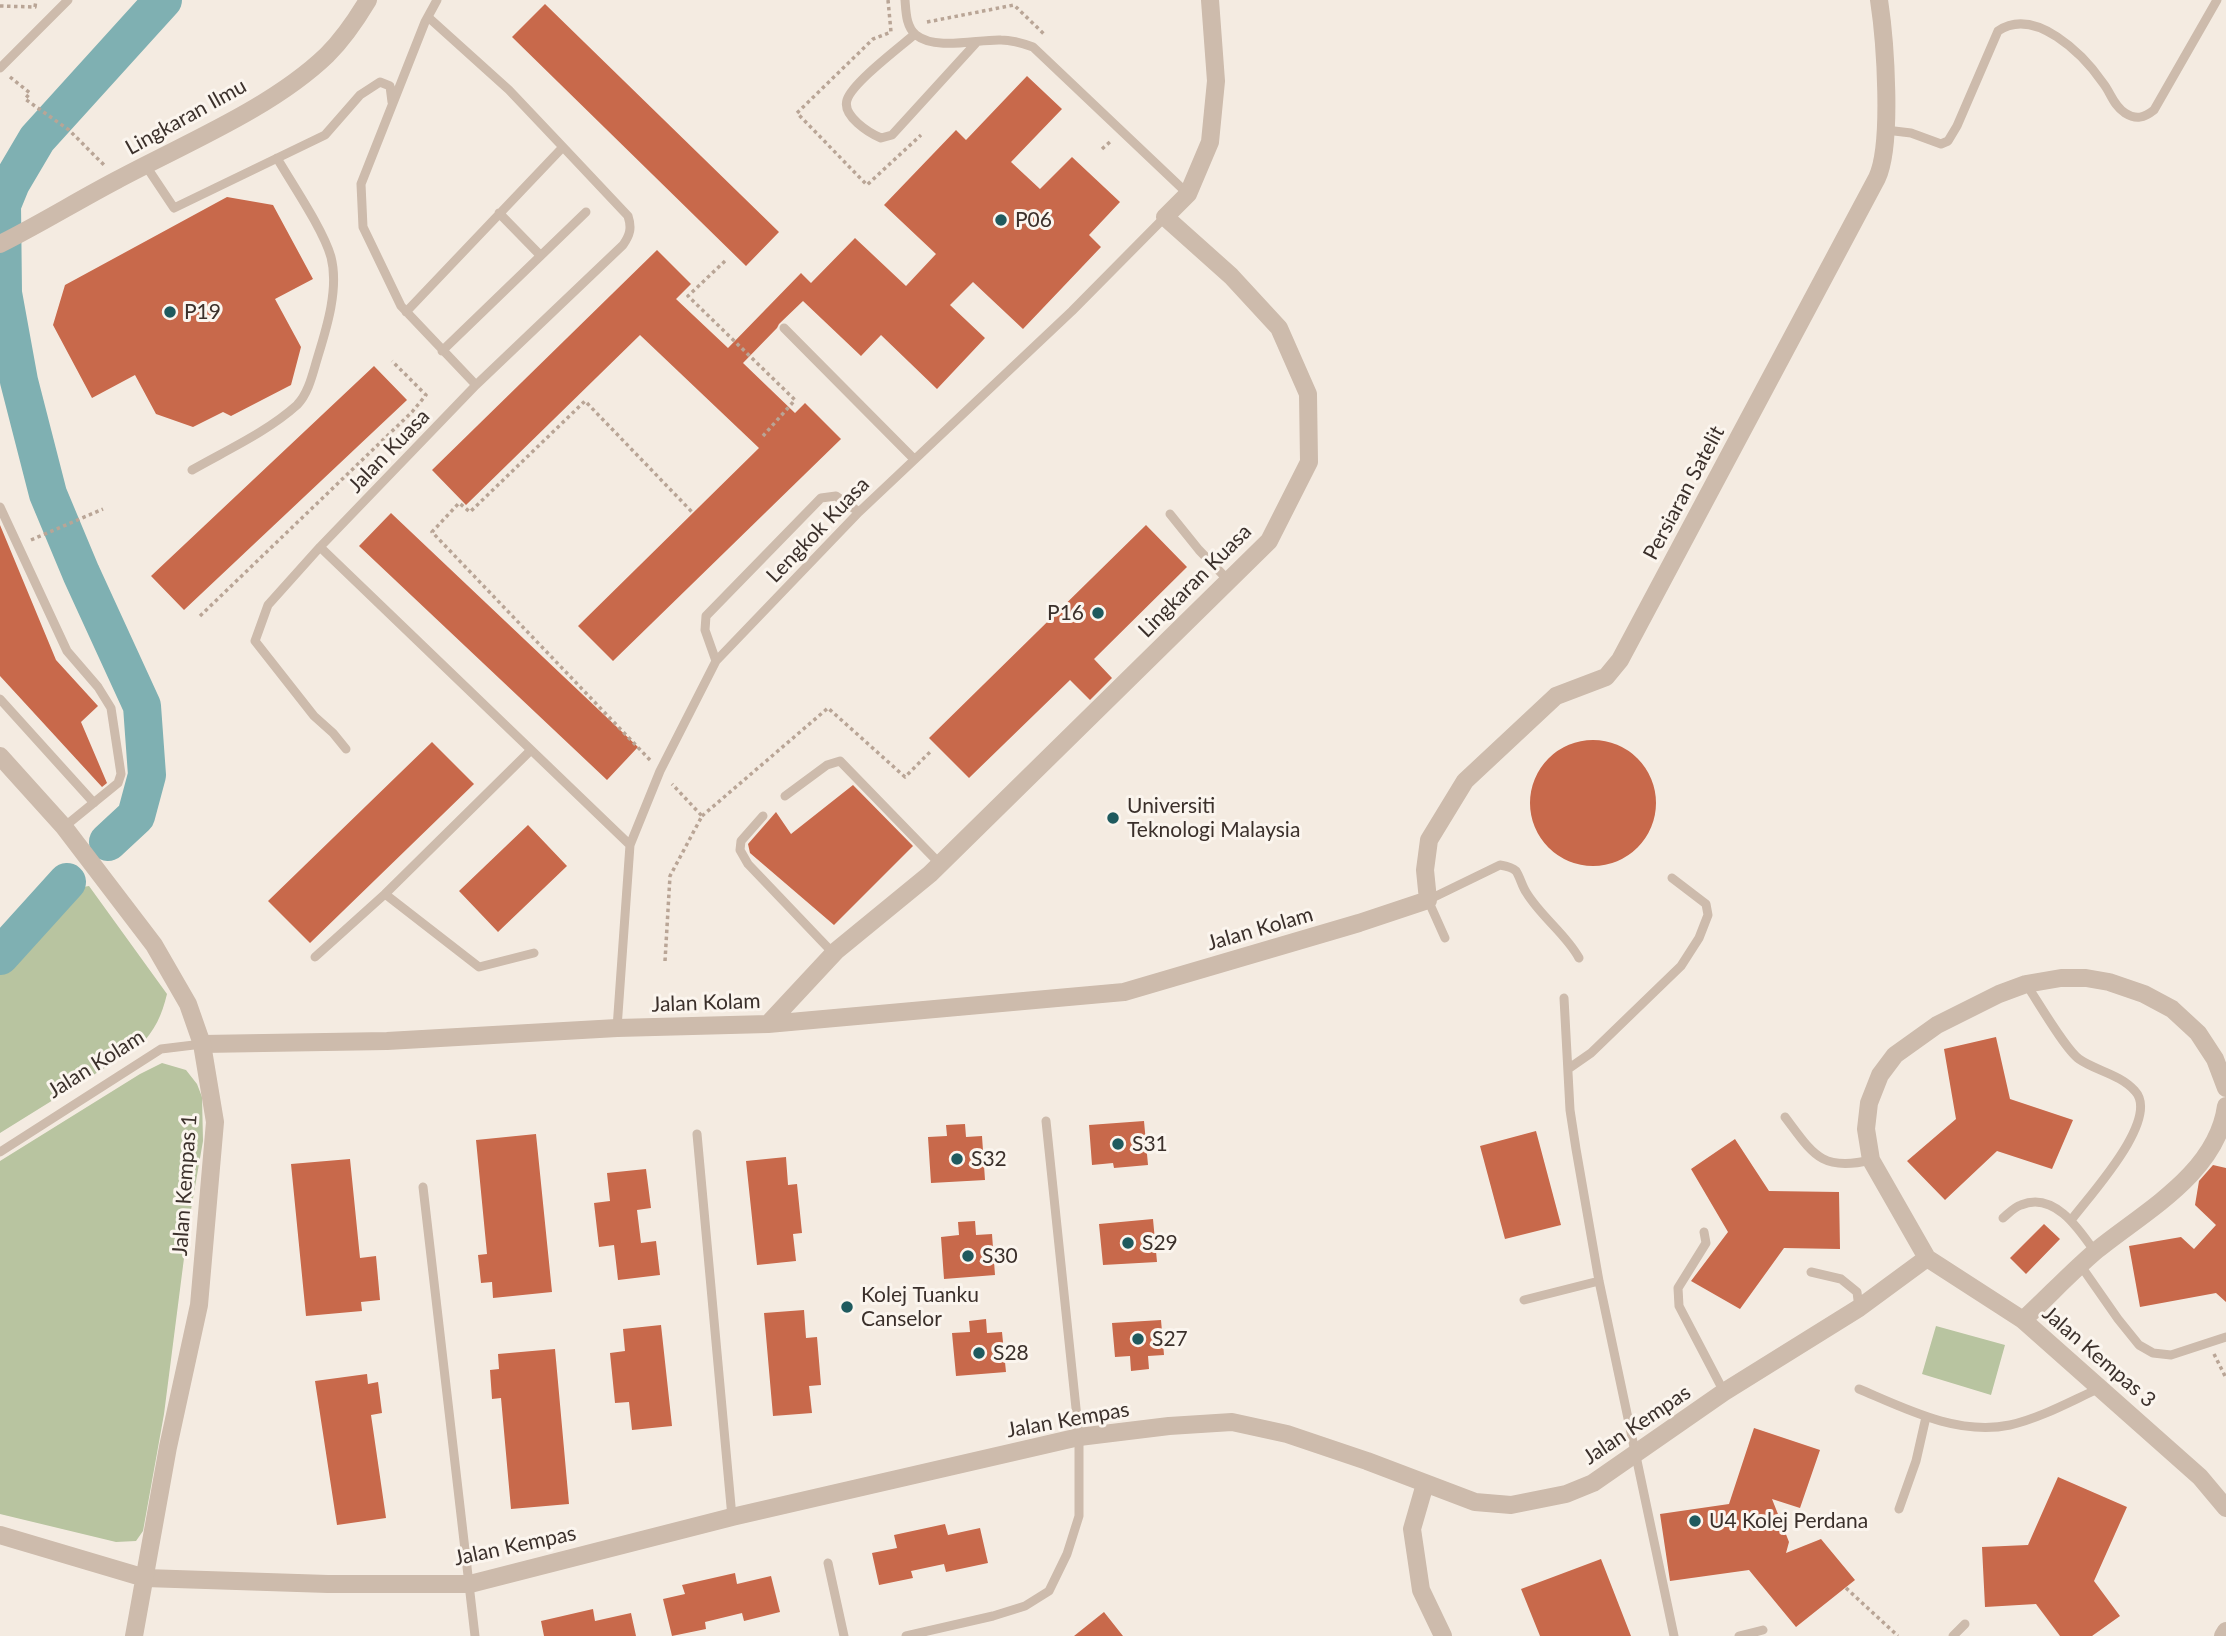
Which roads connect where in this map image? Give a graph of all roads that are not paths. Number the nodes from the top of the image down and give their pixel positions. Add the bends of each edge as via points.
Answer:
1 (68, 0) edge
2 (368, 0) edge
3 (437, 0) edge
4 (905, 0) edge
5 (1210, 0) edge
6 (2217, 0) edge
7 (1882, 4) edge
8 (428, 17) junction
9 (915, 34) junction
10 (976, 43) junction
11 (0, 68) edge
12 (393, 103) junction
13 (1886, 130) junction
14 (564, 147) junction
15 (277, 158) junction
16 (146, 166) junction
17 (1188, 194) junction
18 (586, 212) dead end
19 (499, 213) junction
20 (1165, 218) junction
21 (0, 244) edge
22 (540, 256) junction
23 (406, 312) junction
24 (784, 328) dead end
25 (442, 351) junction
26 (476, 385) junction
27 (914, 459) junction
28 (192, 470) dead end
29 (0, 507) edge
30 (859, 512) junction
31 (1170, 514) dead end
32 (320, 547) junction
33 (1229, 581) junction
34 (716, 661) junction
35 (0, 699) edge
36 (346, 748) dead end
37 (530, 751) junction
38 (0, 756) edge
39 (785, 796) dead end
40 (93, 803) junction
41 (763, 816) dead end
42 (64, 827) junction
43 (631, 845) junction
44 (940, 864) junction
45 (1672, 878) dead end
46 (385, 894) junction
47 (1428, 900) junction
48 (1445, 938) dead end
49 (534, 953) dead end
50 (833, 953) junction
51 (315, 957) dead end
52 (1579, 958) dead end
53 (2026, 984) junction
54 (1564, 998) dead end
55 (768, 1024) junction
56 (617, 1028) junction
57 (202, 1044) junction
58 (1568, 1069) junction
59 (2226, 1088) edge
60 (2225, 1114) edge
61 (1785, 1117) dead end
62 (1046, 1121) dead end
63 (697, 1133) dead end
64 (0, 1152) edge
65 (1871, 1160) junction
66 (423, 1187) dead end
67 (2003, 1218) dead end
68 (2071, 1219) junction
69 (1704, 1231) dead end
70 (2095, 1252) junction
71 (1927, 1258) junction
72 (2081, 1266) junction
73 (1811, 1272) dead end
74 (1599, 1281) junction
75 (1524, 1300) dead end
76 (1859, 1308) junction
77 (2023, 1320) junction
78 (2226, 1337) edge
79 (2100, 1388) junction
80 (1859, 1389) dead end
81 (1724, 1392) junction
82 (1926, 1417) junction
83 (1079, 1437) junction
84 (1637, 1455) junction
85 (1425, 1484) junction
86 (2226, 1508) edge
87 (1899, 1509) dead end
88 (732, 1517) junction
89 (0, 1535) edge
90 (828, 1563) dead end
91 (145, 1578) junction
92 (470, 1584) junction
93 (1965, 1624) dead end
94 (1763, 1630) dead end
95 (2226, 1631) edge
96 (134, 1636) edge
97 (475, 1636) edge
98 (844, 1636) edge
99 (906, 1636) edge
100 (1443, 1636) edge
101 (1674, 1636) edge
102 (1740, 1636) edge
103 (1953, 1636) edge
104 (2223, 1636) edge

1 - 11 lane
2 - 16 street, Lingkaran Ilmu via 326,56 283,89
3 - 8 lane
4 - 9 lane via 906,19
5 - 17 street via 1216,81 1210,142
6 - 13 lane via 2154,110 2145,117 2125,113 2115,104 2076,50 2021,23 1998,31 1948,141 1941,144
7 - 13 street, Persiaran Satelit
8 - 12 lane
8 - 14 lane, Jalan Kuasa
9 - 10 lane via 930,42
9 - 10 lane via 846,100 852,117 881,138 892,135
10 - 17 lane via 1016,41 1033,47
12 - 15 lane via 390,86 380,82 360,95 325,135
12 - 23 lane via 361,184 363,227
13 - 47 street, Persiaran Satelit via 1877,178 1620,660 1606,677 1556,696 1465,780 1429,840
14 - 19 lane
14 - 26 lane, Jalan Kuasa via 628,216 629,236
15 - 16 lane via 174,208
15 - 28 lane via 331,255 333,285 324,337 299,403 274,423
16 - 21 street, Lingkaran Ilmu
17 - 20 street
18 - 22 lane
19 - 22 lane
19 - 23 lane
20 - 27 lane, Lengkok Kuasa
20 - 33 street, Lingkaran Kuasa via 1231,276 1279,328 1308,394 1309,461 1269,541
22 - 25 lane
23 - 25 lane
24 - 27 lane
25 - 26 lane
26 - 32 lane, Jalan Kuasa
27 - 30 lane, Lengkok Kuasa
29 - 40 lane via 67,651 111,708 121,774 118,783
30 - 34 lane, Lengkok Kuasa
30 - 34 lane via 836,496 821,498 706,615 705,630
31 - 33 lane
32 - 36 lane, Jalan Kuasa via 268,606 255,641 314,716
32 - 37 lane
33 - 44 street, Lingkaran Kuasa
34 - 43 lane, Lengkok Kuasa via 660,771
35 - 40 lane
37 - 43 lane
37 - 46 lane
38 - 42 street, Jalan Kempas 1
39 - 44 lane via 827,765 840,761
40 - 42 lane
41 - 50 lane via 741,841 740,850
42 - 57 street, Jalan Kempas 1 via 154,945 188,1004
43 - 56 lane, Lengkok Kuasa
44 - 50 street, Lingkaran Kuasa
45 - 58 lane via 1706,905 1708,915 1699,938 1681,966 1591,1053
46 - 49 lane via 479,967
46 - 51 lane
47 - 48 lane, Persiaran Satelit
47 - 52 lane via 1500,865 1508,866
47 - 55 street, Jalan Kolam via 1124,992
50 - 55 street, Lingkaran Kuasa
53 - 59 street via 2086,978 2144,994 2172,1009 2198,1033
53 - 65 street via 1937,1025 1895,1055 1880,1075 1870,1103 1866,1129
53 - 68 lane via 2078,1059 2136,1092 2142,1108 2133,1138
54 - 58 lane
55 - 56 street, Jalan Kolam
56 - 57 street, Jalan Kolam via 387,1041
57 - 64 lane, Jalan Kolam via 161,1049
57 - 91 street, Jalan Kempas 1 via 215,1122 199,1305
58 - 74 lane via 1570,1111
60 - 70 street via 2205,1160
61 - 65 lane via 1809,1148 1829,1163
62 - 83 lane
63 - 88 lane
65 - 71 street
66 - 92 lane
67 - 68 lane via 2019,1205 2034,1202 2047,1204
68 - 70 lane
69 - 81 lane via 1706,1243 1678,1288 1679,1306
70 - 72 street
71 - 76 street, Jalan Kempas
71 - 77 street, Jalan Kempas 3
72 - 77 street
72 - 78 lane via 2139,1345 2153,1353 2171,1355
73 - 76 lane via 1841,1279 1857,1292
74 - 75 lane
74 - 84 lane
76 - 81 street, Jalan Kempas
77 - 79 street, Jalan Kempas 3
79 - 82 lane via 2011,1425 1980,1429
79 - 86 street, Jalan Kempas 3 via 2200,1477
80 - 82 lane
81 - 84 street, Jalan Kempas
82 - 87 lane
83 - 85 street, Jalan Kempas via 1232,1422 1287,1434
83 - 88 street, Jalan Kempas
83 - 99 lane via 1079,1516 1049,1591 1025,1606
84 - 85 street, Jalan Kempas via 1566,1494 1511,1505 1475,1502
84 - 101 lane
85 - 100 street via 1412,1529 1421,1590
88 - 92 street, Jalan Kempas
89 - 91 street, Jalan Kempas
90 - 98 lane
91 - 92 street, Jalan Kempas
91 - 96 street, Jalan Kempas 1
92 - 97 lane
93 - 103 lane
94 - 102 lane
95 - 104 street

